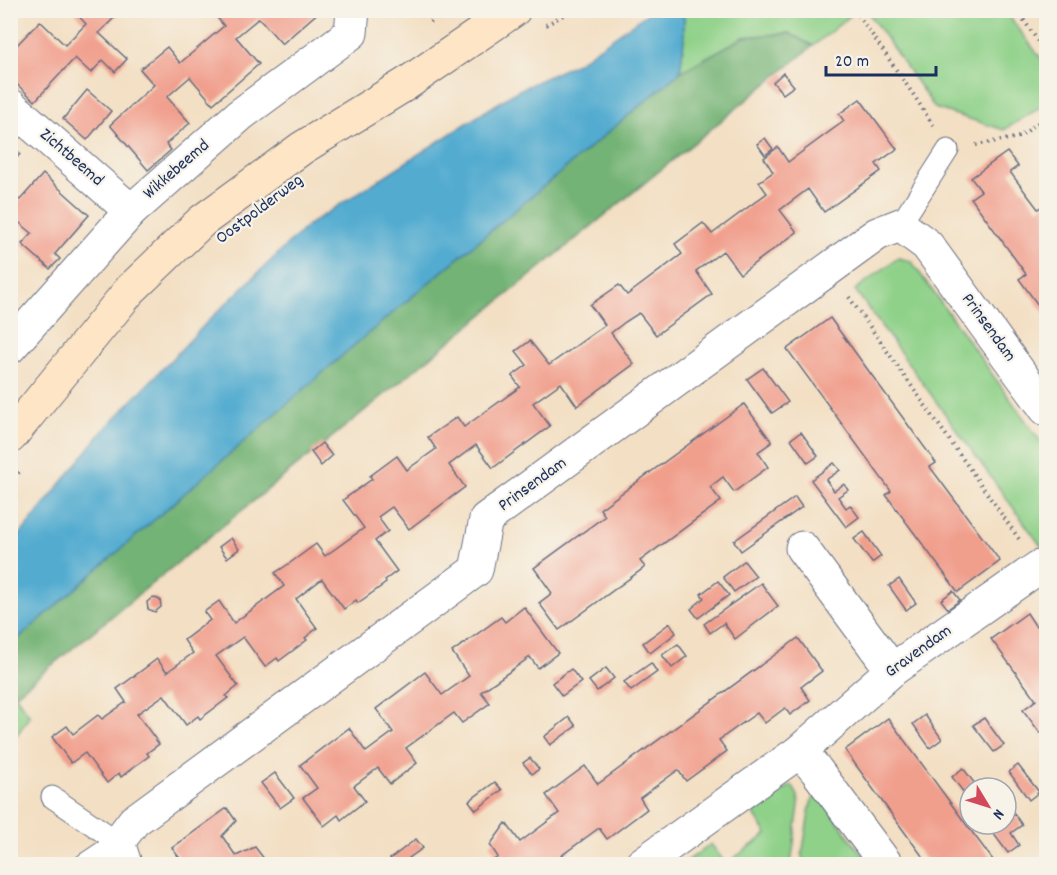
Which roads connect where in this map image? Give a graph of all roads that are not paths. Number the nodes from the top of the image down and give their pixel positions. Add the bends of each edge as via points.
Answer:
1 (353, 10) edge
2 (482, 10) edge
3 (514, 10) edge
4 (406, 84) junction
5 (10, 105) edge
6 (948, 150) road end
7 (131, 211) junction
8 (900, 225) junction
9 (10, 347) edge
10 (1047, 409) edge
11 (17, 451) edge
12 (802, 548) dead end
13 (1043, 566) edge
14 (892, 670) junction
15 (800, 751) junction
16 (52, 797) dead end
17 (121, 853) edge
18 (85, 864) edge
19 (642, 864) edge
20 (886, 864) edge

1 - 7 street, Wikkebeemd via 351,33 240,115
2 - 4 street, Oostpolderweg
3 - 4 street, Oostpolderweg
4 - 11 street, Oostpolderweg via 302,148 202,221 130,290
5 - 7 street, Zichtbeemd
6 - 8 lane
7 - 9 street, Wikkebeemd
8 - 10 street, Prinsendam via 927,245
8 - 17 street, Prinsendam via 877,234 829,268 486,519 476,570 134,821
12 - 14 street
13 - 14 street, Gravendam
14 - 15 street, Gravendam
15 - 19 street, Gravendam
15 - 20 street
16 - 17 lane
17 - 18 lane, Prinsendam

